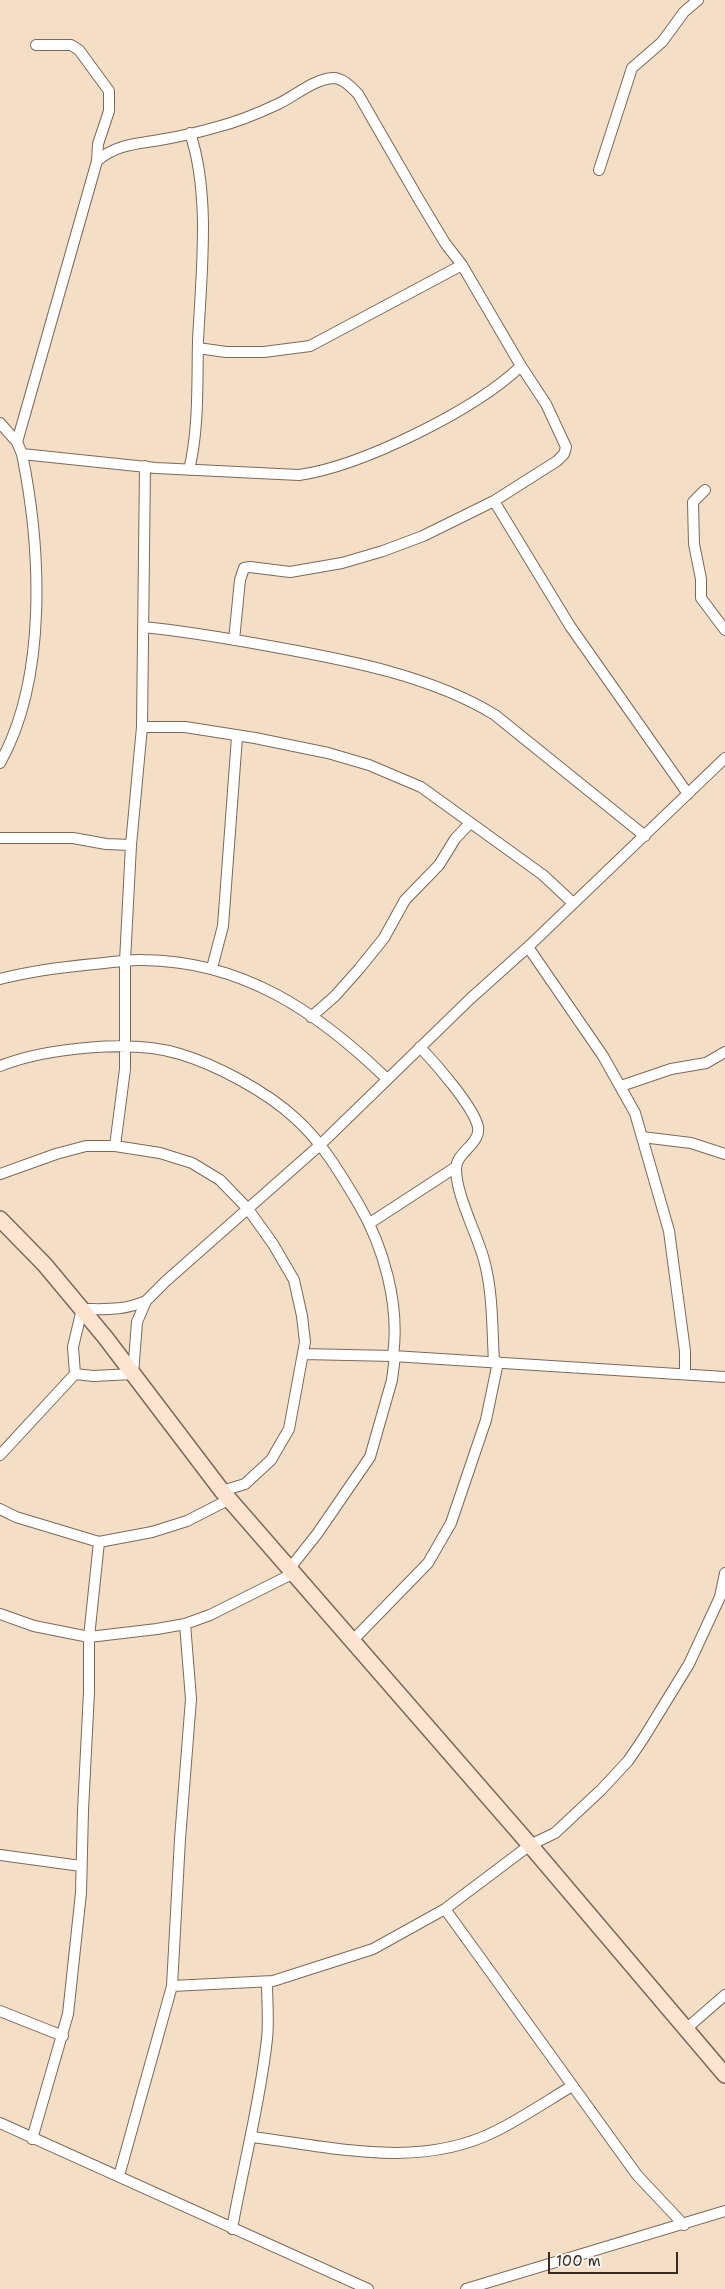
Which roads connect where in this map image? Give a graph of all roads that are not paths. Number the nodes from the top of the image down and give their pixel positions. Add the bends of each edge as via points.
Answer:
1 (698, 0) edge
2 (36, 45) dead end
3 (190, 133) junction
4 (97, 162) junction
5 (599, 170) dead end
6 (462, 265) junction
7 (198, 348) junction
8 (521, 366) junction
9 (0, 423) edge
10 (18, 442) junction
11 (22, 454) junction
12 (145, 466) junction
13 (189, 470) junction
14 (705, 490) dead end
15 (494, 501) junction
16 (143, 627) junction
17 (725, 630) edge
18 (234, 640) junction
19 (142, 727) junction
20 (237, 737) junction
21 (725, 758) edge
22 (0, 763) edge
23 (688, 794) junction
24 (470, 823) junction
25 (645, 836) junction
26 (0, 838) edge
27 (131, 845) junction
28 (573, 903) junction
29 (528, 947) junction
30 (125, 961) junction
31 (212, 968) junction
32 (0, 979) edge
33 (311, 1017) junction
34 (125, 1047) junction
35 (420, 1047) junction
36 (725, 1052) edge
37 (0, 1066) edge
38 (386, 1079) junction
39 (621, 1086) junction
40 (642, 1137) junction
41 (320, 1145) junction
42 (115, 1146) junction
43 (725, 1154) edge
44 (456, 1168) junction
45 (0, 1174) edge
46 (248, 1209) junction
47 (0, 1218) edge
48 (370, 1222) junction
49 (146, 1302) junction
50 (82, 1309) junction
51 (303, 1354) junction
52 (394, 1356) junction
53 (496, 1362) junction
54 (75, 1374) junction
55 (133, 1374) junction
56 (685, 1374) junction
57 (725, 1377) edge
58 (0, 1455) edge
59 (226, 1495) junction
60 (0, 1509) edge
61 (99, 1542) junction
62 (292, 1570) junction
63 (725, 1573) edge
64 (0, 1614) edge
65 (185, 1624) junction
66 (89, 1637) junction
67 (353, 1640) junction
68 (530, 1845) junction
69 (0, 1855) edge
70 (81, 1866) junction
71 (445, 1909) junction
72 (267, 1982) junction
73 (172, 1986) junction
74 (725, 1995) edge
75 (0, 2011) edge
76 (686, 2028) junction
77 (63, 2036) junction
78 (725, 2075) edge
79 (572, 2086) junction
80 (0, 2123) edge
81 (252, 2137) junction
82 (32, 2139) junction
83 (118, 2176) junction
84 (725, 2211) edge
85 (684, 2225) junction
86 (232, 2229) junction
87 (368, 2289) edge
88 (466, 2289) edge

1 - 5 street via 684,12 662,42 632,68
2 - 4 street via 71,45 79,50 109,91 109,110 98,144
3 - 4 street via 126,145
3 - 6 street via 217,127 277,104 320,81 340,79 358,94 445,243
3 - 7 street via 197,152 202,191
4 - 10 street
6 - 7 street via 310,346 264,352
6 - 8 street
7 - 13 street via 194,450
8 - 13 street via 499,386 436,423 373,452 312,473
8 - 15 street via 546,404 566,447 557,461
9 - 10 street
10 - 11 street
11 - 12 street
11 - 22 street via 33,532 36,618 25,696
12 - 13 street
12 - 16 street
14 - 17 street via 693,502 694,544 702,598
15 - 18 street via 423,536 342,563 290,572 244,568
15 - 23 street via 570,626
16 - 18 street via 196,632
16 - 19 street
18 - 25 street via 348,660 475,703 496,715
19 - 20 street via 185,727
19 - 27 street
20 - 24 street via 328,753 369,765 421,787
20 - 31 street via 223,926
21 - 23 street
23 - 25 street
24 - 28 street via 543,875
24 - 33 street via 455,839 439,865 405,900 384,938 359,969
25 - 28 street
26 - 27 street via 73,838
27 - 30 street
28 - 29 street
29 - 35 street
29 - 39 street
30 - 31 street via 178,962
30 - 32 street via 47,968
30 - 34 street
31 - 33 street via 254,982
33 - 38 street via 363,1056
34 - 37 street via 65,1050 23,1057
34 - 41 street via 180,1054 231,1076 295,1117
34 - 42 street
35 - 38 street
35 - 44 street via 474,1116 478,1127 477,1136
36 - 39 street via 706,1063
38 - 41 street
39 - 40 street via 635,1113
40 - 43 street via 691,1143
40 - 56 street via 669,1231
41 - 46 street
41 - 48 street
42 - 45 street via 86,1146
42 - 46 street via 160,1153 192,1163 220,1180
44 - 48 street
44 - 53 street via 484,1260
46 - 49 street via 202,1247
46 - 51 street via 274,1244 294,1280 302,1316
47 - 50 street via 46,1265
48 - 52 street via 380,1251 392,1309 396,1332
49 - 50 street via 117,1310
49 - 55 street via 137,1322
50 - 54 street via 73,1347
50 - 55 street
51 - 52 street
51 - 59 street via 289,1429 271,1460 245,1484
52 - 53 street
52 - 62 street via 392,1380 370,1457
53 - 56 street
53 - 67 street via 486,1420 451,1523 428,1563
54 - 55 street
54 - 58 street
55 - 59 street
56 - 57 street
59 - 61 street via 186,1521 152,1532
59 - 62 street
60 - 61 street via 16,1518
61 - 66 street
62 - 65 street via 240,1602
62 - 67 street
63 - 68 street via 720,1597 689,1664 628,1761 555,1833
64 - 66 street via 34,1626
65 - 66 street
65 - 73 street via 191,1699
66 - 70 street
67 - 68 street
68 - 71 street
68 - 76 street
69 - 70 street
70 - 77 street via 81,1894
71 - 72 street via 373,1949
71 - 79 street
72 - 73 street
72 - 81 street via 268,2037
73 - 83 street
74 - 76 street
75 - 77 street
76 - 78 street
77 - 82 street
79 - 81 street via 496,2132 448,2149 385,2154
79 - 85 street via 638,2175
80 - 82 street
81 - 86 street
82 - 83 street
83 - 86 street
84 - 85 street
85 - 88 street
86 - 87 street

